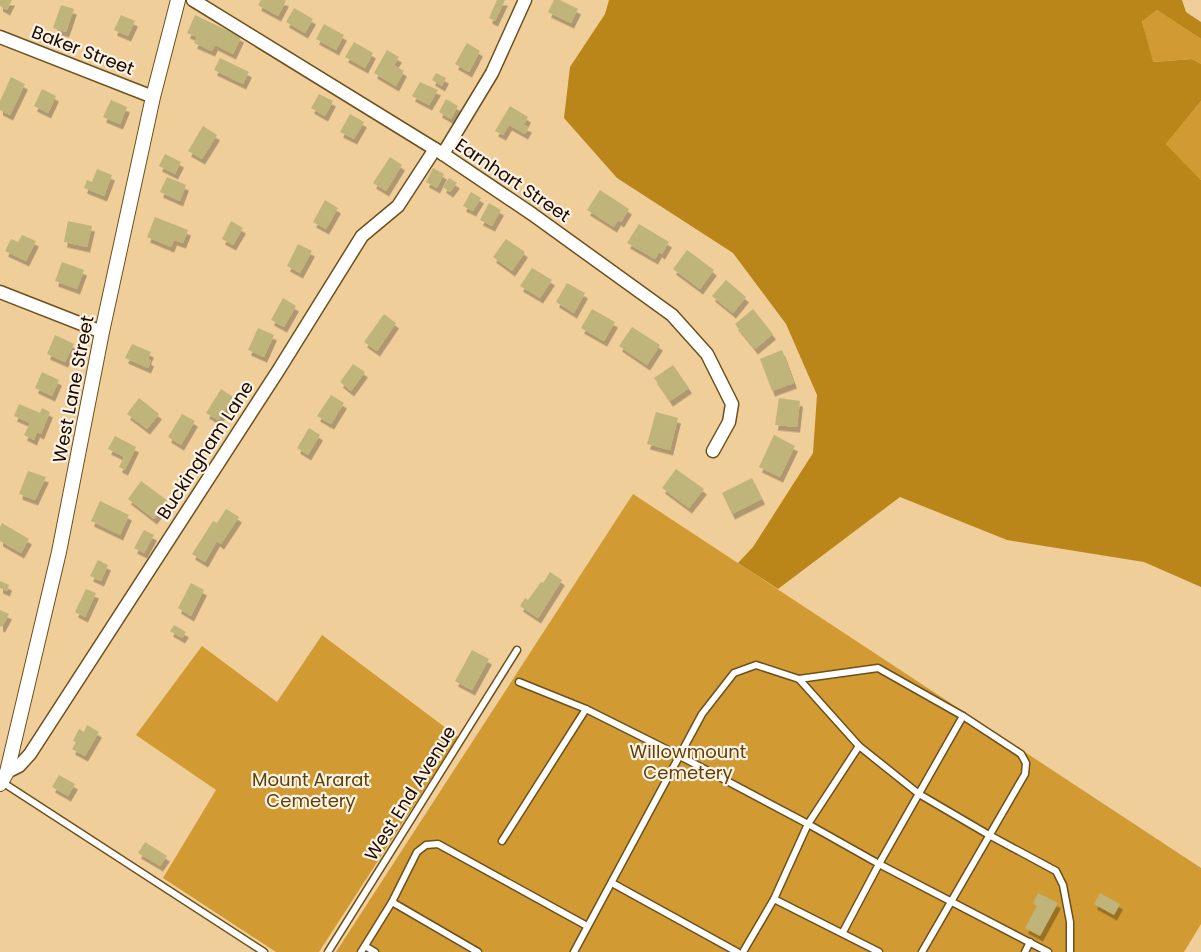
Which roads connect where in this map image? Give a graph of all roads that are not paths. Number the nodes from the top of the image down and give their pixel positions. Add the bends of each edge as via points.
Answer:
1 (178, 0) edge
2 (193, 0) edge
3 (525, 0) edge
4 (0, 37) edge
5 (153, 97) junction
6 (439, 152) junction
7 (0, 292) edge
8 (102, 332) junction
9 (713, 451) dead end
10 (517, 650) dead end
11 (799, 679) junction
12 (519, 682) dead end
13 (586, 709) junction
14 (963, 716) junction
15 (860, 746) junction
16 (678, 755) junction
17 (3, 779) edge
18 (919, 794) junction
19 (808, 824) junction
20 (989, 836) junction
21 (502, 841) dead end
22 (879, 864) junction
23 (612, 882) junction
24 (774, 899) junction
25 (392, 902) junction
26 (951, 902) junction
27 (587, 926) junction
28 (843, 932) junction
29 (1030, 942) junction
30 (363, 949) edge
31 (264, 952) edge
32 (328, 952) edge
33 (375, 952) edge
34 (478, 952) edge
35 (574, 952) edge
36 (737, 952) edge
37 (743, 952) edge
38 (879, 952) edge
39 (922, 952) edge
40 (1025, 952) edge
41 (1048, 952) edge
42 (1070, 952) edge

1 - 5 street, West Lane Street
2 - 6 street, Earnhart Street
3 - 6 street, Buckingham Lane via 492,74
4 - 5 street, Baker Street
5 - 8 street, West Lane Street
6 - 9 street, Earnhart Street via 672,315 707,354 732,404 729,422
6 - 17 street, Buckingham Lane via 398,206 362,236 30,754
7 - 8 street
8 - 17 street, West Lane Street via 59,552
10 - 32 lane, West End Avenue
11 - 14 lane via 878,668
11 - 15 lane
11 - 16 lane via 756,664 734,674 702,714
12 - 13 lane
13 - 16 lane
13 - 21 lane
14 - 18 lane
14 - 20 lane via 1021,754 1026,763 1025,774
15 - 18 lane
15 - 19 lane
16 - 19 lane
16 - 23 lane
17 - 31 lane
18 - 20 lane
18 - 22 lane
19 - 22 lane
19 - 24 lane
20 - 26 lane
20 - 42 lane via 1056,871 1063,885 1070,922
22 - 26 lane
22 - 28 lane
23 - 27 lane
23 - 36 lane
24 - 28 lane
24 - 37 lane
25 - 27 lane via 417,852 426,845 438,844
25 - 30 lane
25 - 34 lane
26 - 29 lane
26 - 39 lane
27 - 35 lane
28 - 38 lane
29 - 40 lane
29 - 41 lane
30 - 33 lane

